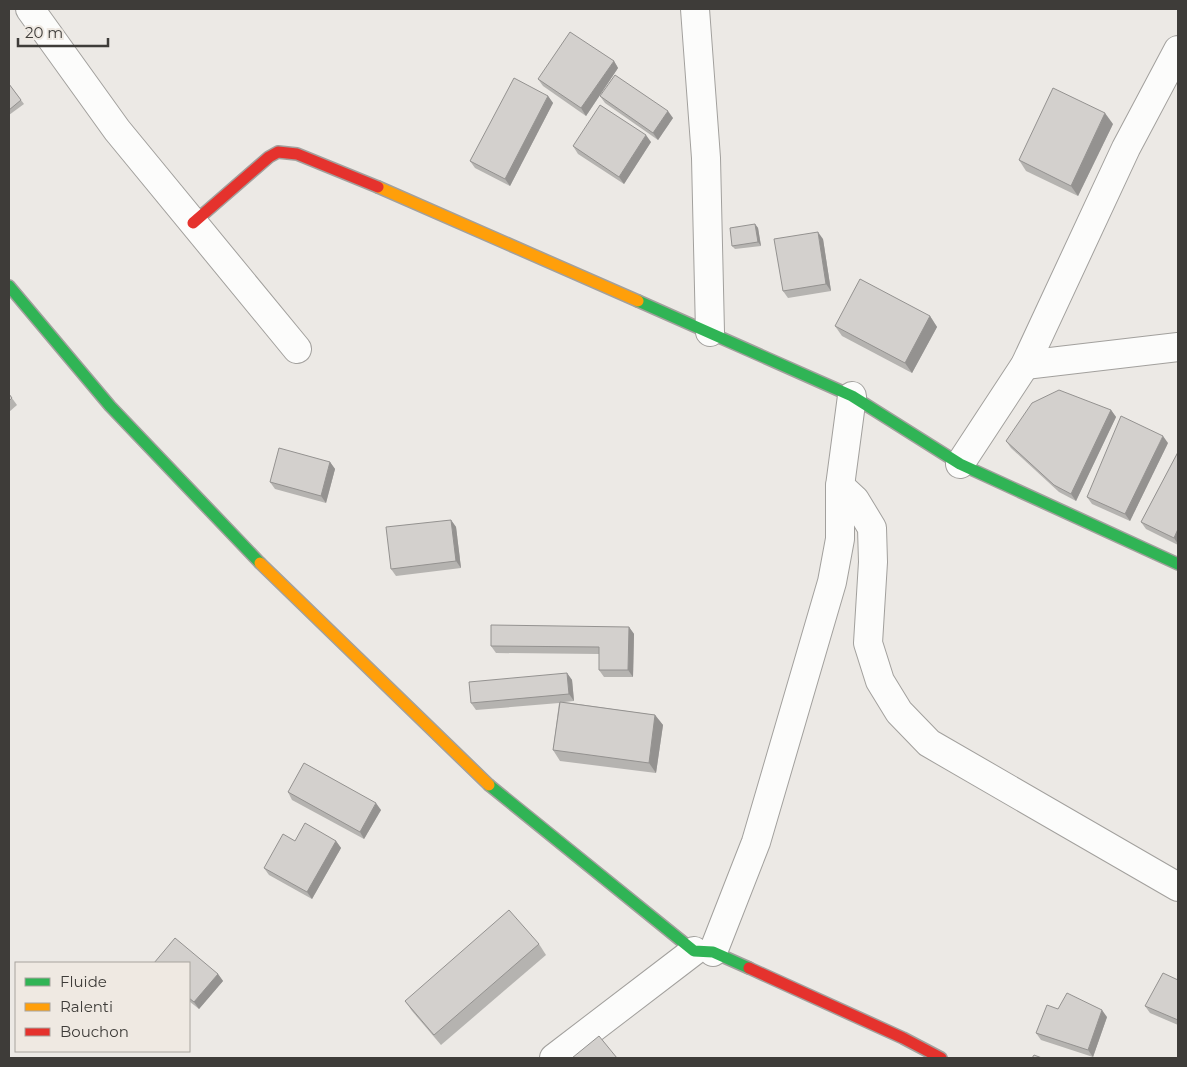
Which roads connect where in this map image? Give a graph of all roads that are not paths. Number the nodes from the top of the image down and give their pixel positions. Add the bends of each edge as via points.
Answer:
1 (30, 9) edge
2 (695, 9) edge
3 (1178, 50) edge
4 (193, 223) junction
5 (9, 286) edge
6 (710, 332) junction
7 (1178, 347) edge
8 (297, 349) dead end
9 (1025, 365) junction
10 (852, 396) junction
11 (960, 464) junction
12 (840, 486) junction
13 (1178, 564) edge
14 (832, 582) junction
15 (868, 625) junction
16 (1178, 886) edge
17 (704, 952) junction
18 (554, 1058) edge
19 (942, 1058) edge

1 - 4 street via 117,130
2 - 6 street via 706,158
3 - 9 street via 1126,148
4 - 6 street via 269,157 278,152 297,154 452,218
4 - 8 street
5 - 17 street via 110,406 256,558 477,775
6 - 10 street
7 - 9 street
9 - 11 street
10 - 11 street
10 - 12 street
11 - 13 street
12 - 14 street via 840,539
12 - 15 street via 855,500 872,528
14 - 15 street
14 - 17 street via 756,842
15 - 16 street via 868,643 880,681 899,712 929,743
17 - 18 street
17 - 19 street

